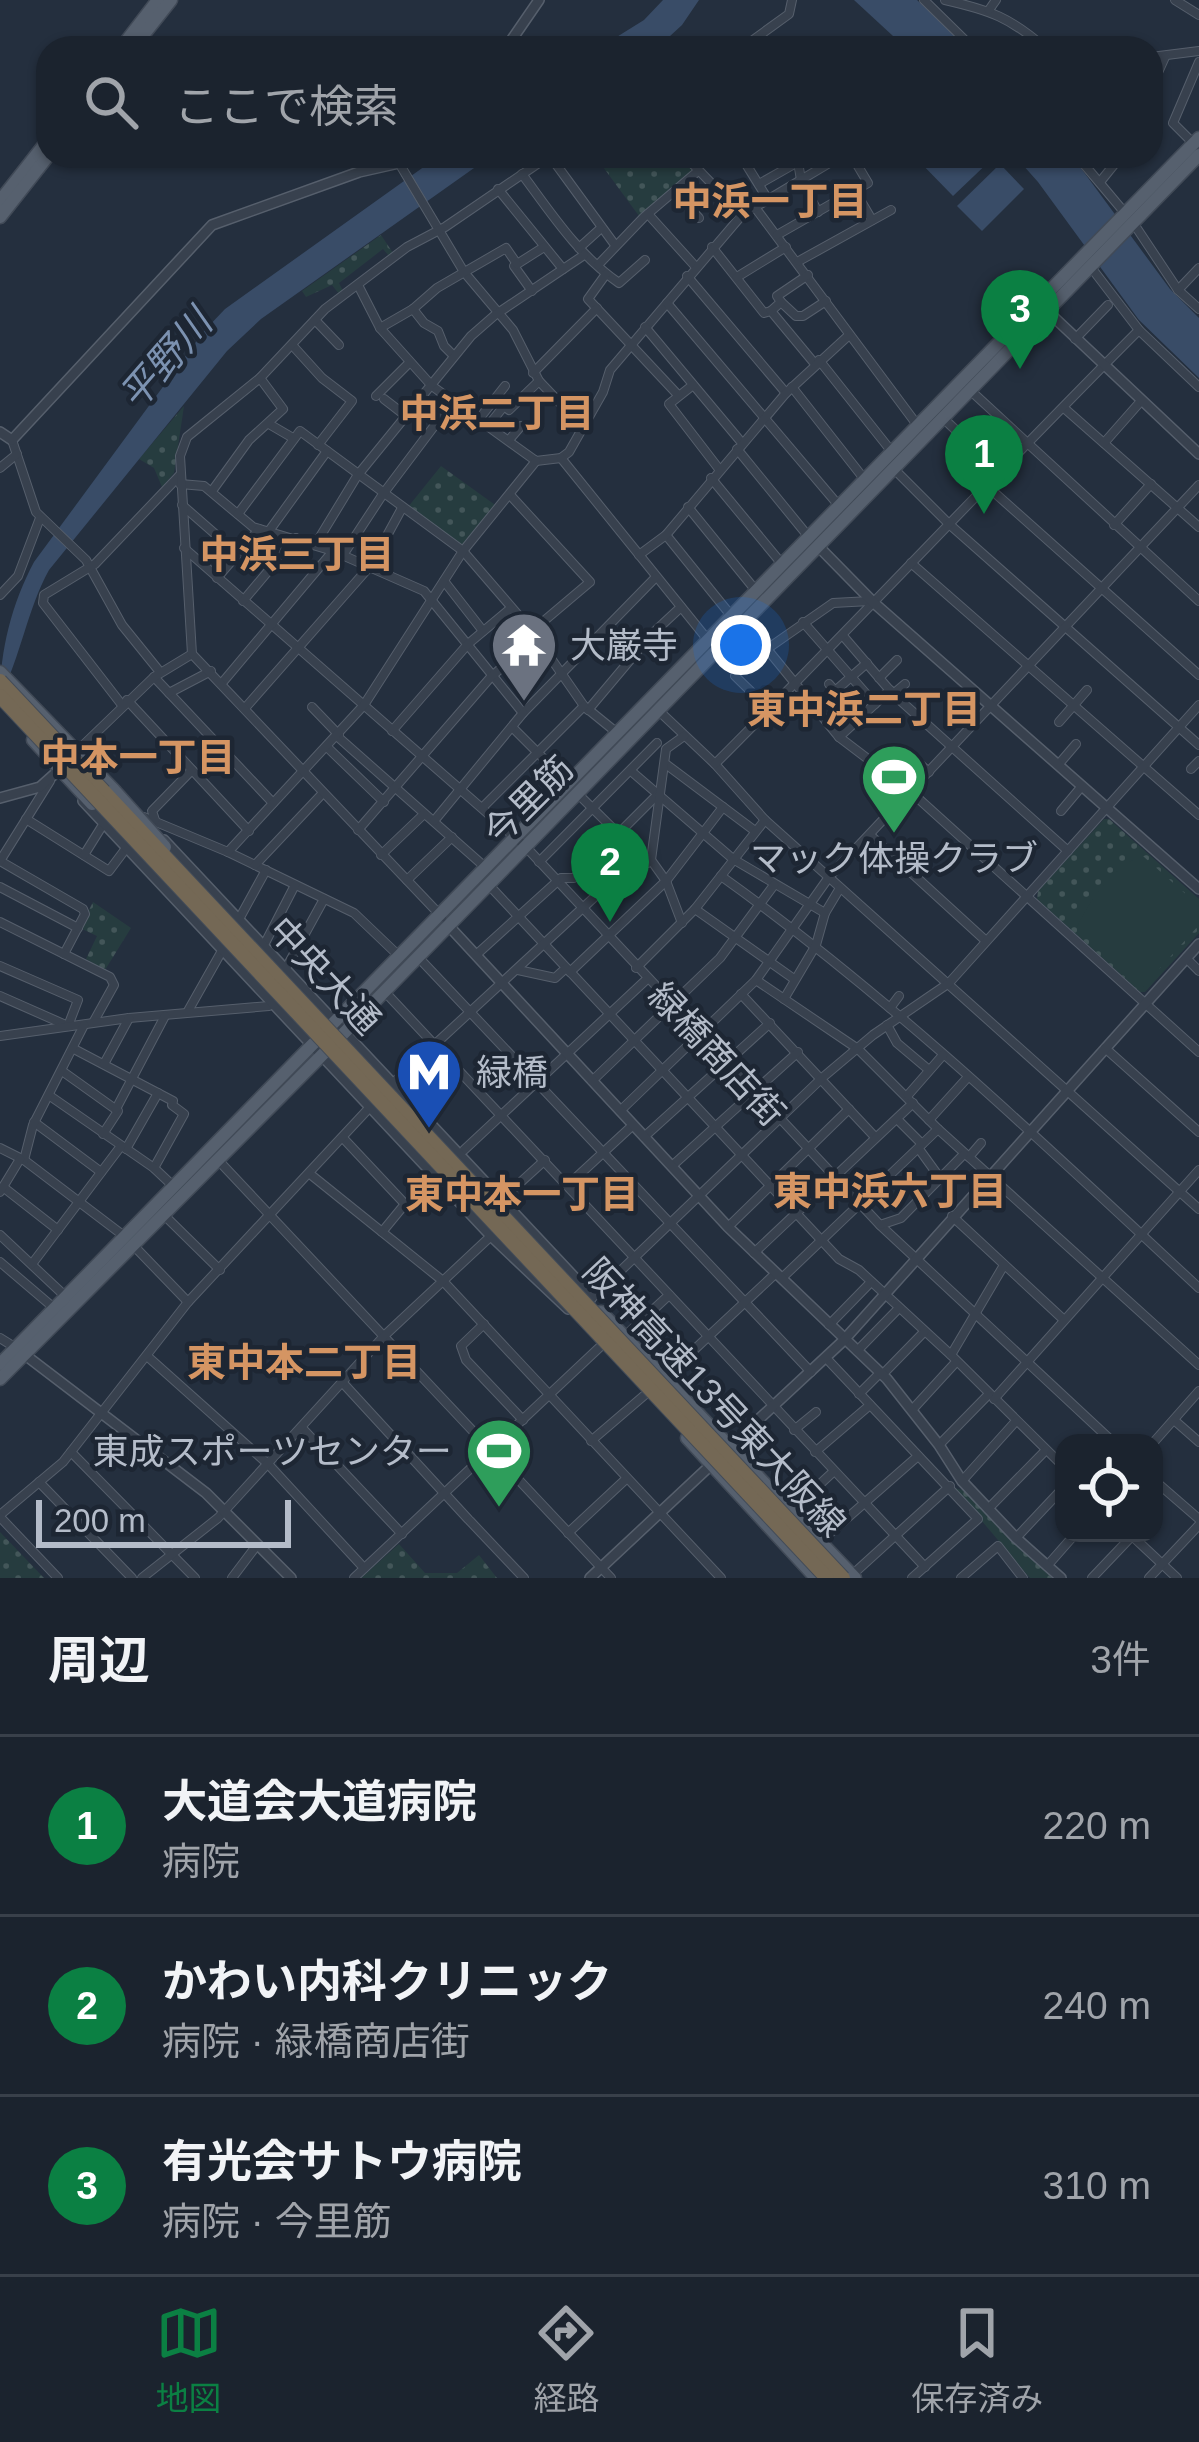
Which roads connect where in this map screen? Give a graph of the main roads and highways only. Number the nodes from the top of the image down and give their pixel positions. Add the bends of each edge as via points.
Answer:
1 (158, 0) edge
2 (171, 0) edge
3 (130, 36) edge
4 (142, 36) edge
5 (1197, 145) edge
6 (36, 155) edge
7 (39, 168) edge
8 (0, 201) edge
9 (0, 217) edge
10 (1043, 307) junction
11 (814, 542) junction
12 (737, 621) junction
13 (713, 646) junction
14 (0, 676) edge
15 (2, 702) edge
16 (573, 789) junction
17 (520, 841) junction
18 (443, 919) junction
19 (340, 1028) junction
20 (316, 1050) junction
21 (128, 1240) junction
22 (20, 1351) junction
23 (0, 1364) edge
24 (0, 1379) edge
25 (850, 1577) edge
26 (816, 1578) edge
27 (827, 1578) edge

1 - 3 main road
2 - 4 main road
5 - 10 main road, 今里筋
6 - 8 main road
7 - 9 main road
10 - 11 main road, 今里筋
10 - 11 main road, 今里筋 via 865,480
11 - 12 main road, 今里筋
11 - 12 main road, 今里筋 via 783,565
12 - 13 main road, 今里筋
13 - 16 main road, 今里筋
13 - 16 main road, 今里筋 via 616,732
14 - 25 highway, 阪神高速13号東大阪線, bridge
14 - 25 main road, 中央大通, bridge
15 - 26 main road, 中央大通, bridge via 55,775 95,806
15 - 27 highway, 阪神高速13号東大阪線, bridge
16 - 17 main road, 今里筋
17 - 18 main road, 今里筋 via 487,883
17 - 18 main road, 今里筋
18 - 19 main road, 今里筋 via 399,956
18 - 19 main road, 今里筋 via 384,991
19 - 20 main road, 今里筋
20 - 21 main road, 今里筋 via 172,1185
20 - 21 main road, 今里筋 via 218,1160
21 - 22 main road, 今里筋
21 - 22 main road, 今里筋 via 53,1308
22 - 23 main road, 今里筋
22 - 24 main road, 今里筋

